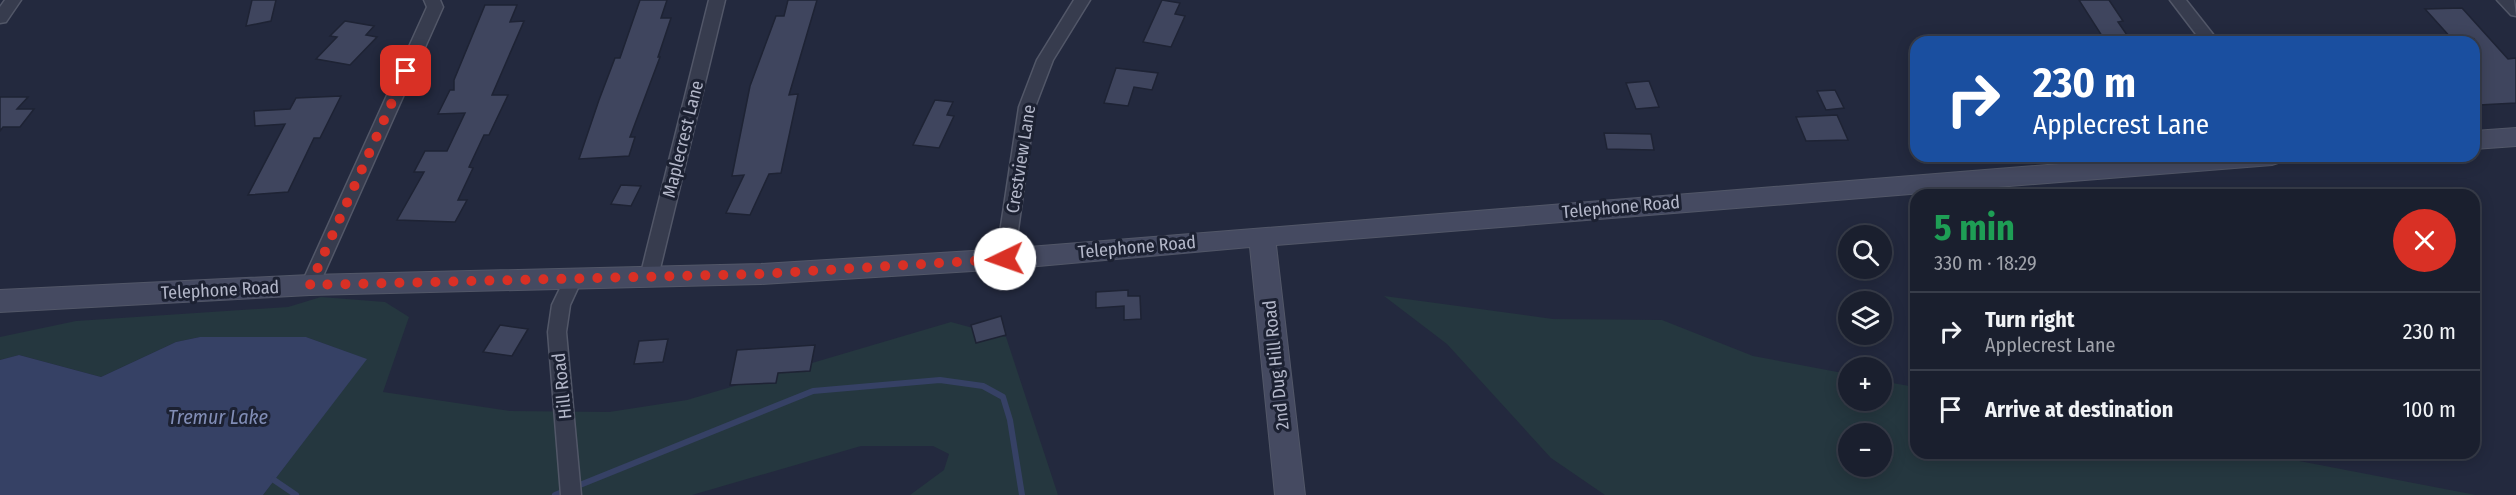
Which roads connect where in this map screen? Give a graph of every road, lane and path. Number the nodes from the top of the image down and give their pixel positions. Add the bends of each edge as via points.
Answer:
1 (13, 0) edge
2 (432, 0) edge
3 (717, 0) edge
4 (1082, 0) edge
5 (2178, 0) edge
6 (2505, 0) edge
7 (2516, 11) edge
8 (0, 18) edge
9 (2206, 36) edge
10 (2516, 137) edge
11 (2480, 140) edge
12 (2196, 162) edge
13 (1262, 236) junction
14 (1005, 259) junction
15 (650, 277) junction
16 (573, 279) junction
17 (310, 285) junction
18 (0, 301) edge
19 (571, 495) edge
20 (1290, 495) edge

1 - 8 street
2 - 17 street via 435,7
3 - 15 street, Maplecrest Lane
4 - 14 street, Crestview Lane via 1045,60 1027,107
5 - 9 street
6 - 7 street
10 - 11 street
12 - 13 street, Telephone Road
13 - 14 street, Telephone Road
13 - 20 street, 2nd Dug Hill Road
14 - 15 street, Telephone Road
15 - 16 street, Telephone Road
16 - 17 street, Telephone Road
16 - 19 street, Hill Road via 561,305 557,332
17 - 18 street, Telephone Road

